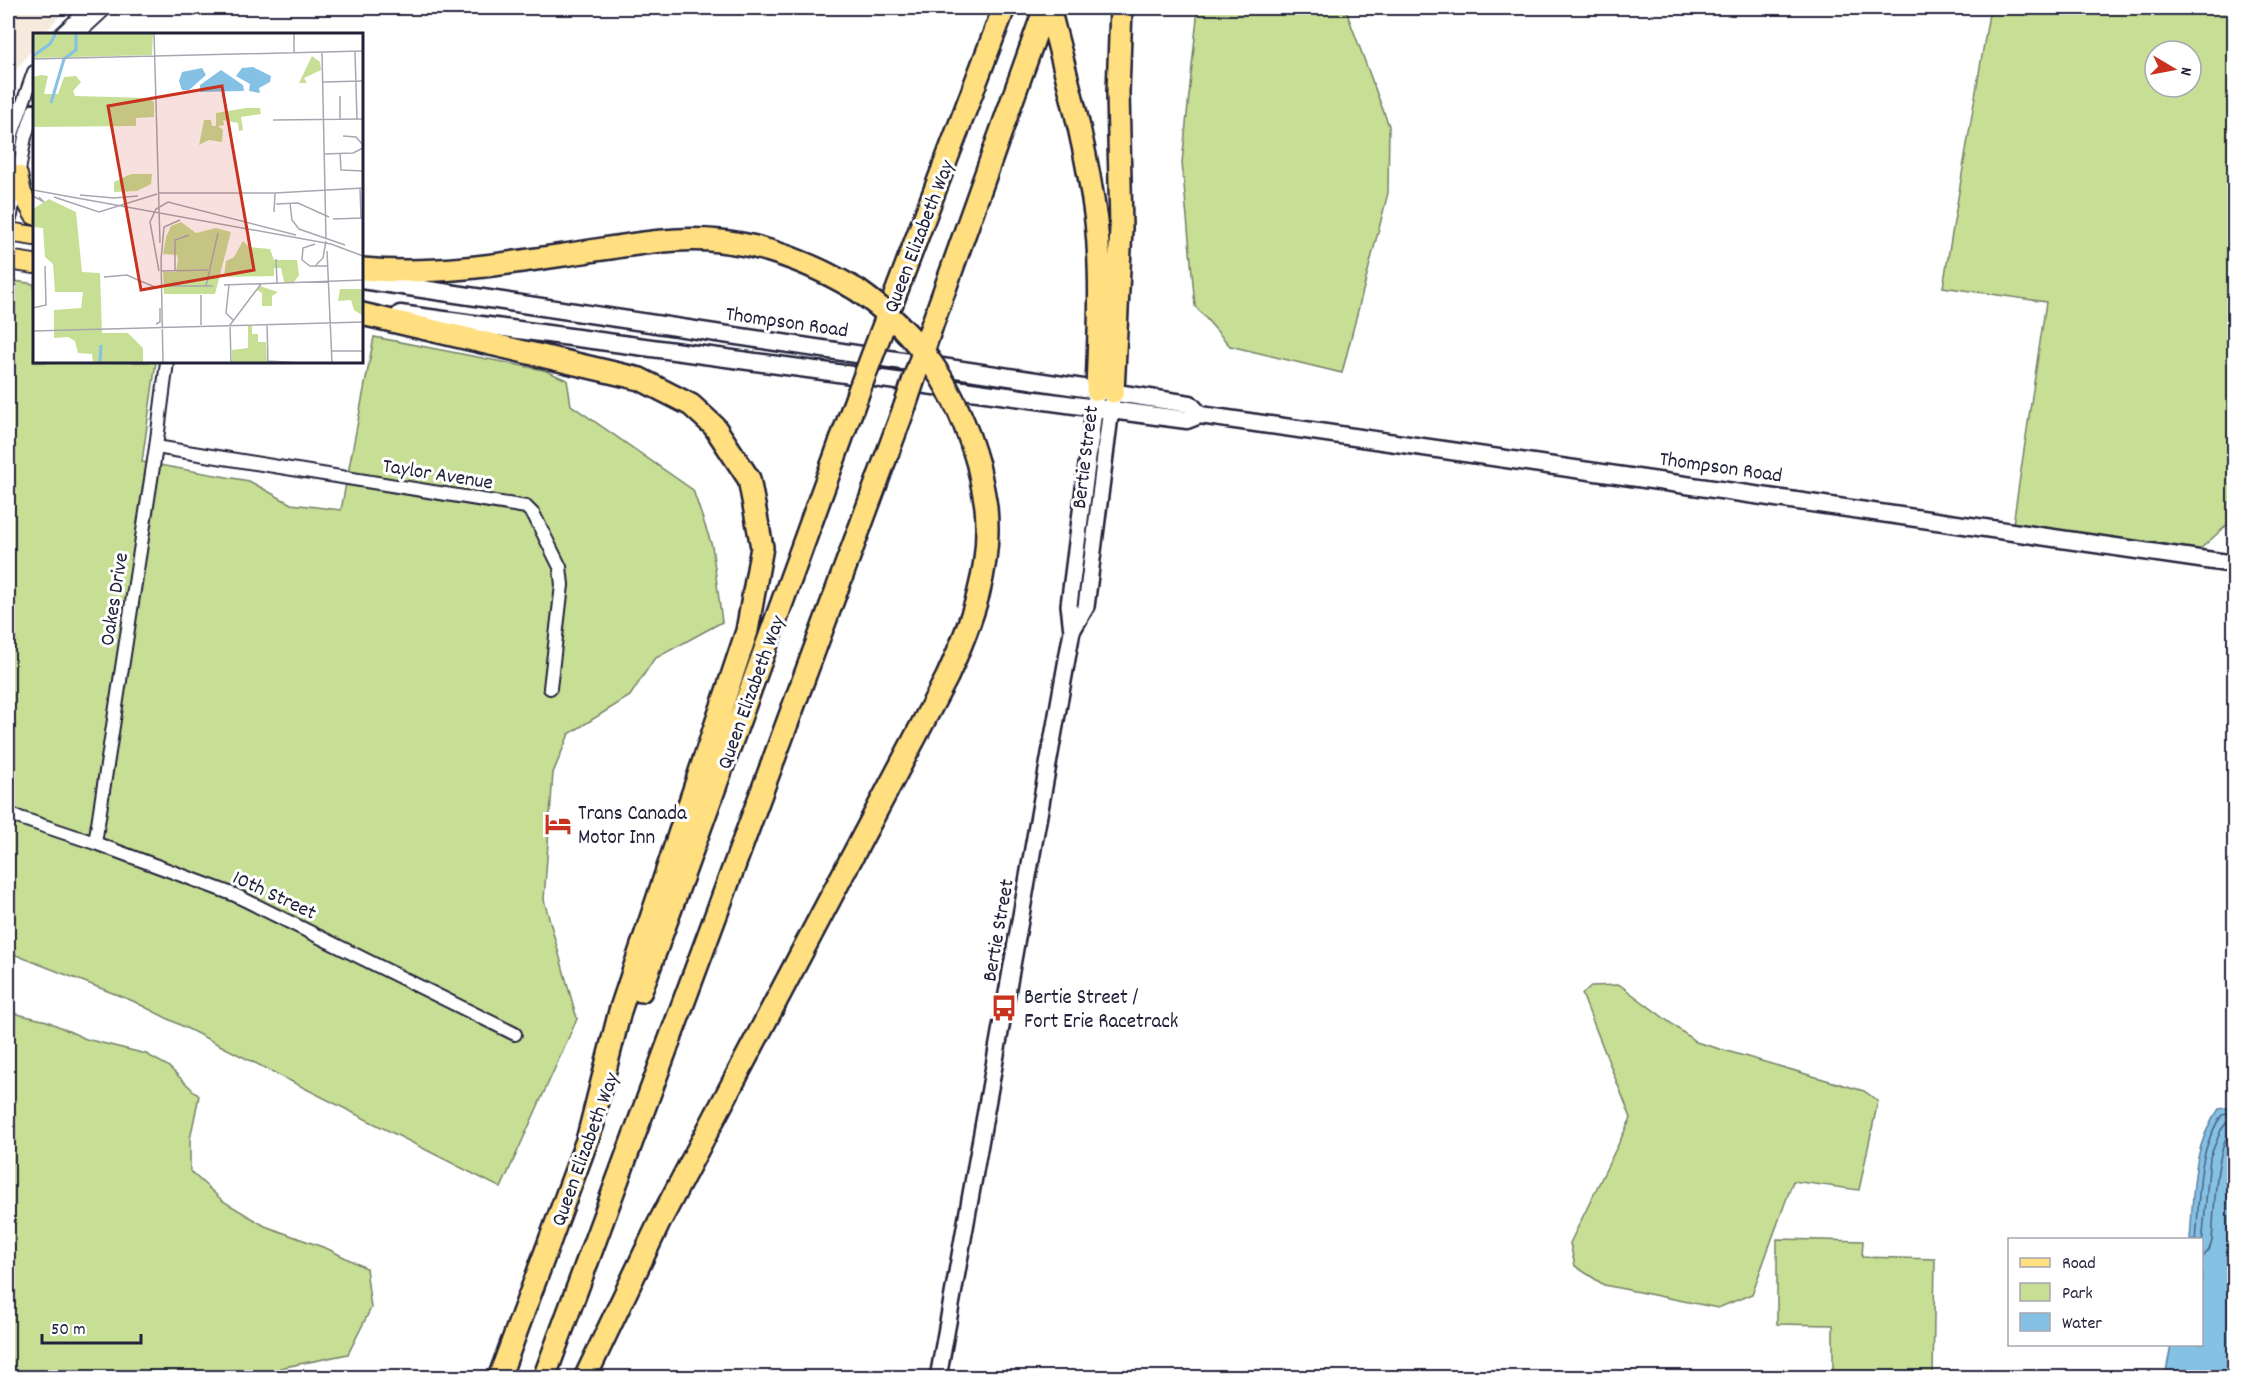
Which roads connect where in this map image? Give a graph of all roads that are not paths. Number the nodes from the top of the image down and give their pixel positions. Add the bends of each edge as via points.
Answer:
1 (89, 8) edge
2 (106, 8) edge
3 (1004, 8) edge
4 (1047, 8) edge
5 (1121, 8) edge
6 (62, 33) edge
7 (79, 33) edge
8 (33, 75) edge
9 (33, 114) edge
10 (8, 157) edge
11 (18, 175) junction
12 (33, 213) edge
13 (8, 222) edge
14 (8, 232) edge
15 (33, 236) edge
16 (8, 260) edge
17 (33, 264) edge
18 (363, 269) edge
19 (363, 280) edge
20 (363, 309) edge
21 (363, 314) edge
22 (167, 363) edge
23 (1104, 400) junction
24 (156, 447) junction
25 (2235, 564) edge
26 (550, 688) dead end
27 (8, 814) edge
28 (95, 843) junction
29 (515, 1034) dead end
30 (588, 1137) junction
31 (499, 1377) edge
32 (544, 1377) edge
33 (585, 1377) edge
34 (938, 1377) edge

1 - 6 street
2 - 7 street
3 - 30 highway, Queen Elizabeth Way, bridge via 857,396
4 - 23 highway via 1086,160 1096,222
4 - 32 highway, Queen Elizabeth Way, bridge via 905,406
5 - 23 highway via 1121,228
8 - 10 street
9 - 11 street
11 - 12 main road
11 - 13 street
14 - 15 main road
16 - 17 main road
18 - 33 highway, bridge via 434,271 493,266 651,242 696,240 746,244 778,254 810,265 857,290 887,312 926,352 957,406 978,465 986,507 986,549 981,589 968,633 660,1221
19 - 23 main road, Thompson Road
20 - 23 main road, Thompson Road
21 - 30 highway via 640,379 699,412 714,426 749,480 762,547 747,631 620,1011
22 - 24 street, Oakes Drive
23 - 25 main road, Thompson Road via 1190,404 1200,415
23 - 34 street, Bertie Street via 1069,605 1072,631
24 - 26 street, Taylor Avenue via 526,507 534,515 560,567 562,585
24 - 28 street, Oakes Drive
27 - 28 street, 10th Street
28 - 29 street, 10th Street via 235,896
30 - 31 highway, Queen Elizabeth Way

